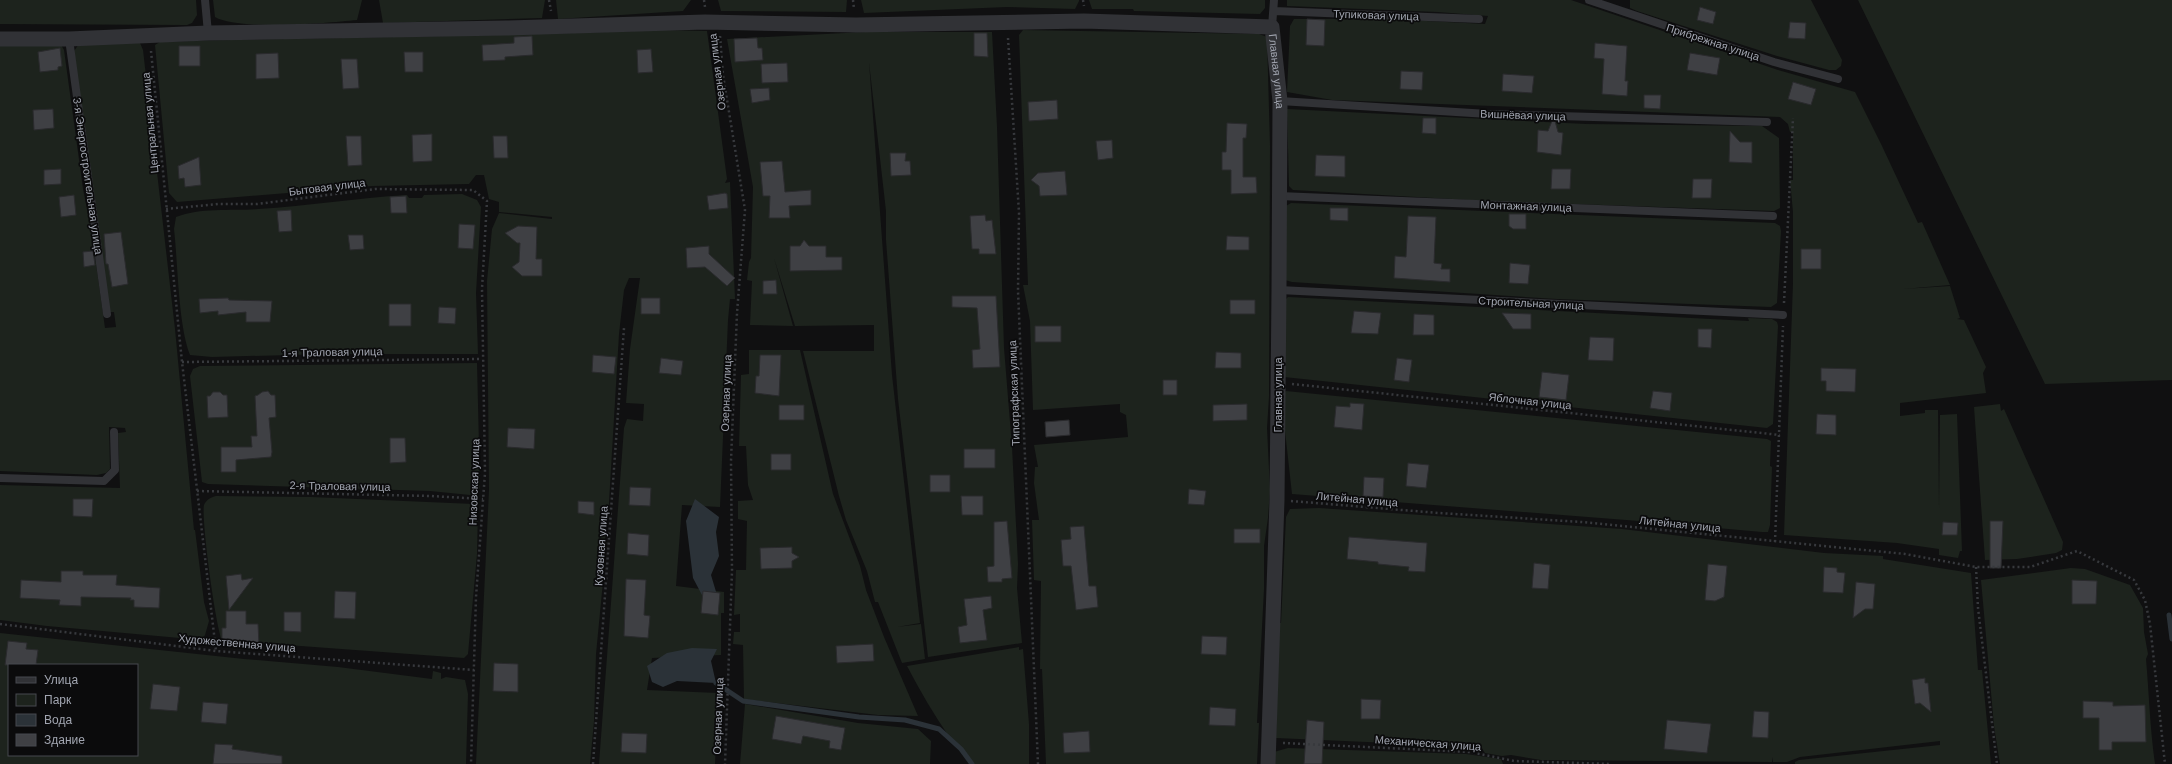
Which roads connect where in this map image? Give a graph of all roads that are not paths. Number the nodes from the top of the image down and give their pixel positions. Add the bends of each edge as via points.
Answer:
1 (205, 0) edge
2 (1274, 0) edge
3 (1589, 0) edge
4 (1274, 12) junction
5 (1479, 19) dead end
6 (1272, 27) junction
7 (208, 33) junction
8 (0, 39) edge
9 (69, 39) junction
10 (1838, 79) dead end
11 (1280, 101) junction
12 (1767, 122) dead end
13 (1279, 196) junction
14 (1772, 216) dead end
15 (1279, 290) junction
16 (106, 314) dead end
17 (1783, 315) road end
18 (114, 432) dead end
19 (0, 478) edge
20 (1268, 764) edge

1 - 7 lane
2 - 4 lane
3 - 10 lane, Прибрежная улица via 1774,62
4 - 5 lane, Тупиковая улица
4 - 6 lane
6 - 7 street via 1084,21 856,25 705,22
6 - 11 street, Главная улица
7 - 9 street
8 - 9 street
9 - 16 lane, 3-я Энергостроительная улица
11 - 12 lane, Вишнёвая улица via 1488,114
11 - 13 street, Главная улица
13 - 14 lane, Монтажная улица
13 - 15 street, Главная улица
15 - 17 lane, Строительная улица
15 - 20 street, Главная улица via 1277,500
18 - 19 lane via 115,470 104,481

